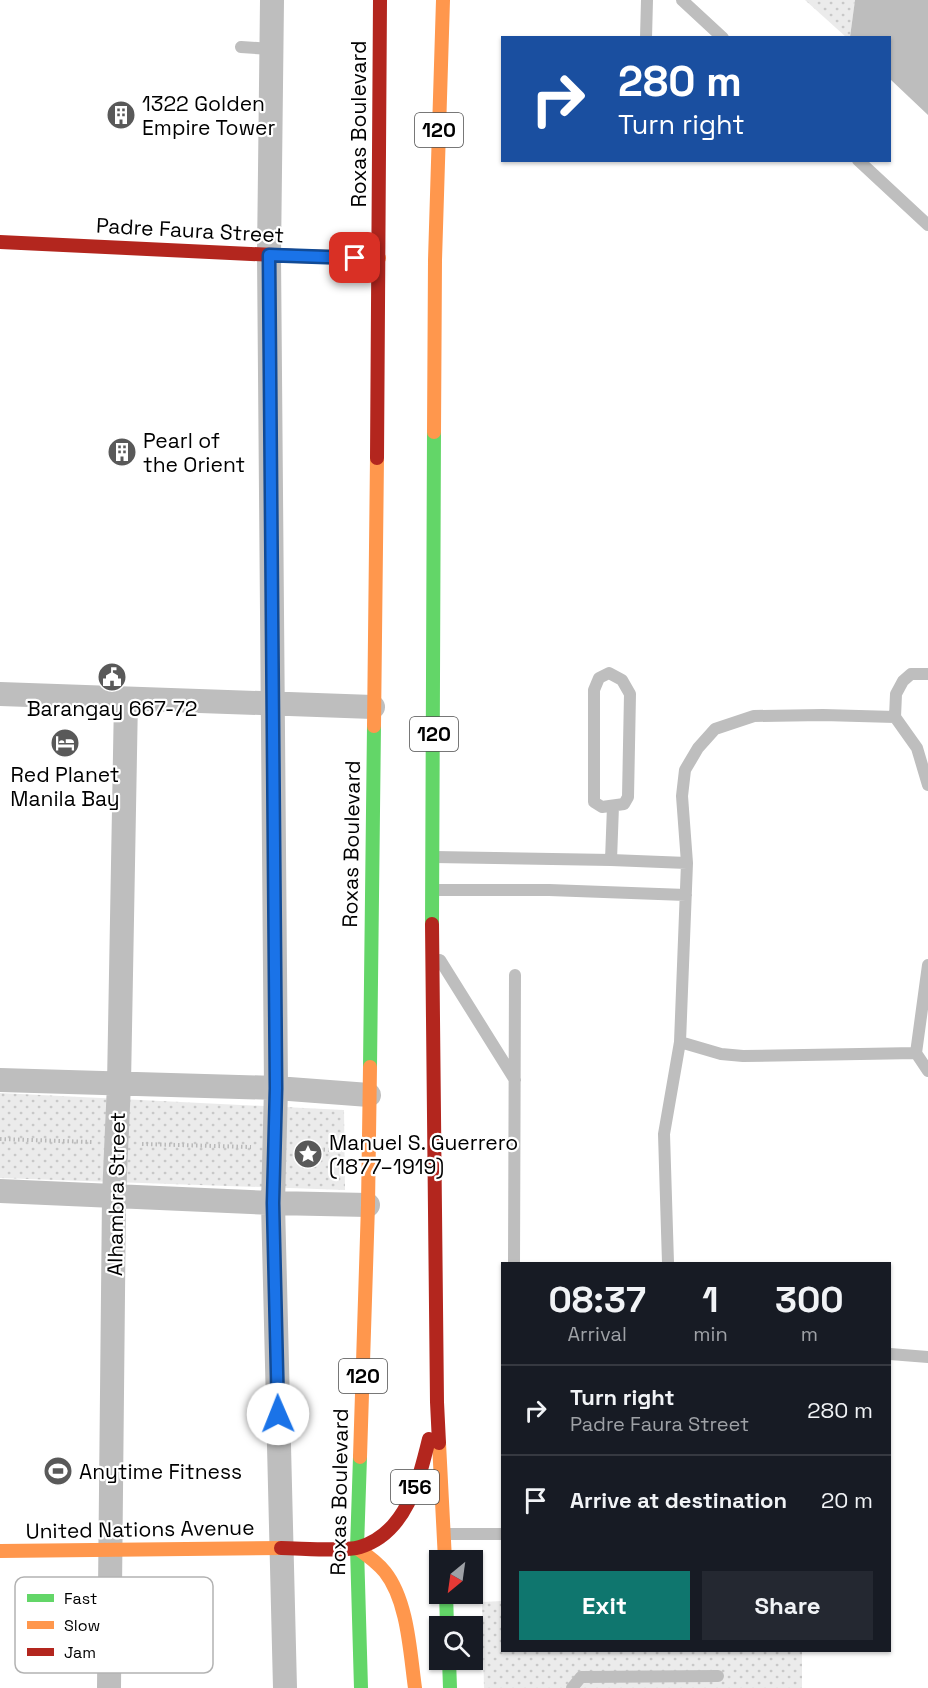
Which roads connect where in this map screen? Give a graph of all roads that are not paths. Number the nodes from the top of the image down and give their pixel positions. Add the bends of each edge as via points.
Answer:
1 (272, 0) edge
2 (380, 0) edge
3 (443, 0) edge
4 (647, 0) edge
5 (682, 0) edge
6 (646, 36) edge
7 (721, 36) edge
8 (241, 47) dead end
9 (272, 49) junction
10 (860, 162) edge
11 (928, 225) edge
12 (0, 242) edge
13 (269, 255) junction
14 (379, 258) junction
15 (928, 674) edge
16 (0, 694) edge
17 (126, 699) junction
18 (272, 704) junction
19 (373, 707) junction
20 (895, 717) junction
21 (928, 785) edge
22 (613, 806) junction
23 (434, 856) junction
24 (611, 860) junction
25 (687, 863) junction
26 (433, 890) junction
27 (686, 895) junction
28 (432, 948) junction
29 (928, 965) edge
30 (515, 975) dead end
31 (680, 1042) junction
32 (916, 1053) junction
33 (928, 1071) edge
34 (0, 1080) edge
35 (516, 1081) junction
36 (119, 1084) junction
37 (276, 1088) junction
38 (369, 1095) junction
39 (0, 1191) edge
40 (114, 1196) junction
41 (273, 1203) junction
42 (368, 1205) junction
43 (514, 1262) edge
44 (668, 1262) edge
45 (891, 1354) edge
46 (928, 1357) edge
47 (437, 1402) junction
48 (444, 1534) junction
49 (501, 1534) edge
50 (281, 1548) junction
51 (357, 1548) junction
52 (112, 1550) junction
53 (445, 1550) edge
54 (0, 1551) edge
55 (111, 1577) edge
56 (449, 1670) edge
57 (109, 1673) edge
58 (718, 1676) dead end
59 (109, 1688) edge
60 (285, 1688) edge
61 (361, 1688) edge
62 (415, 1688) edge
63 (450, 1688) edge
64 (572, 1688) edge

1 - 9 street
2 - 14 main road, Roxas Boulevard / 120
3 - 23 main road, 120 via 435,260
4 - 6 lane
5 - 7 lane
8 - 9 lane
9 - 13 street
10 - 11 lane
12 - 13 main road, Padre Faura Street
13 - 14 main road, Padre Faura Street
13 - 18 street
14 - 19 main road, Roxas Boulevard / 120
15 - 20 lane via 911,674 903,681 896,694
16 - 17 street
17 - 18 street
17 - 36 street, Alhambra Street
18 - 19 street
18 - 37 street
19 - 38 main road, Roxas Boulevard / 120
20 - 21 lane via 917,748
20 - 25 lane via 754,716 715,729 685,770 682,796
22 - 22 lane via 624,804 628,797 630,694 622,680 609,673 599,678 594,690 594,802 602,807
22 - 24 lane
23 - 24 lane
23 - 26 main road, 120
24 - 25 lane
25 - 27 lane
26 - 27 lane
26 - 28 main road, 120
27 - 31 lane
28 - 35 lane
28 - 47 main road, 120
29 - 32 lane
30 - 35 lane
31 - 32 lane via 743,1056
31 - 44 lane via 664,1134
32 - 33 lane
34 - 36 street
35 - 43 lane
36 - 37 street
36 - 40 street, Alhambra Street
37 - 38 street
37 - 41 street
38 - 42 main road, Roxas Boulevard / 120
39 - 40 street
40 - 41 street
40 - 52 street, Alhambra Street
41 - 42 street
41 - 50 street
42 - 51 main road, Roxas Boulevard / 120
45 - 46 lane
47 - 48 main road, 120
47 - 51 main road, 156 via 419,1479 408,1504 375,1541
48 - 49 lane
48 - 53 main road, 120
50 - 51 main road, 156
50 - 52 main road, United Nations Avenue / 156
50 - 60 street
51 - 61 main road, Roxas Boulevard / 120
51 - 62 main road via 378,1563 390,1578 398,1598
52 - 54 main road, United Nations Avenue / 156
52 - 55 street, Alhambra Street
56 - 63 main road
57 - 59 street, Alhambra Street
58 - 64 lane via 581,1677

